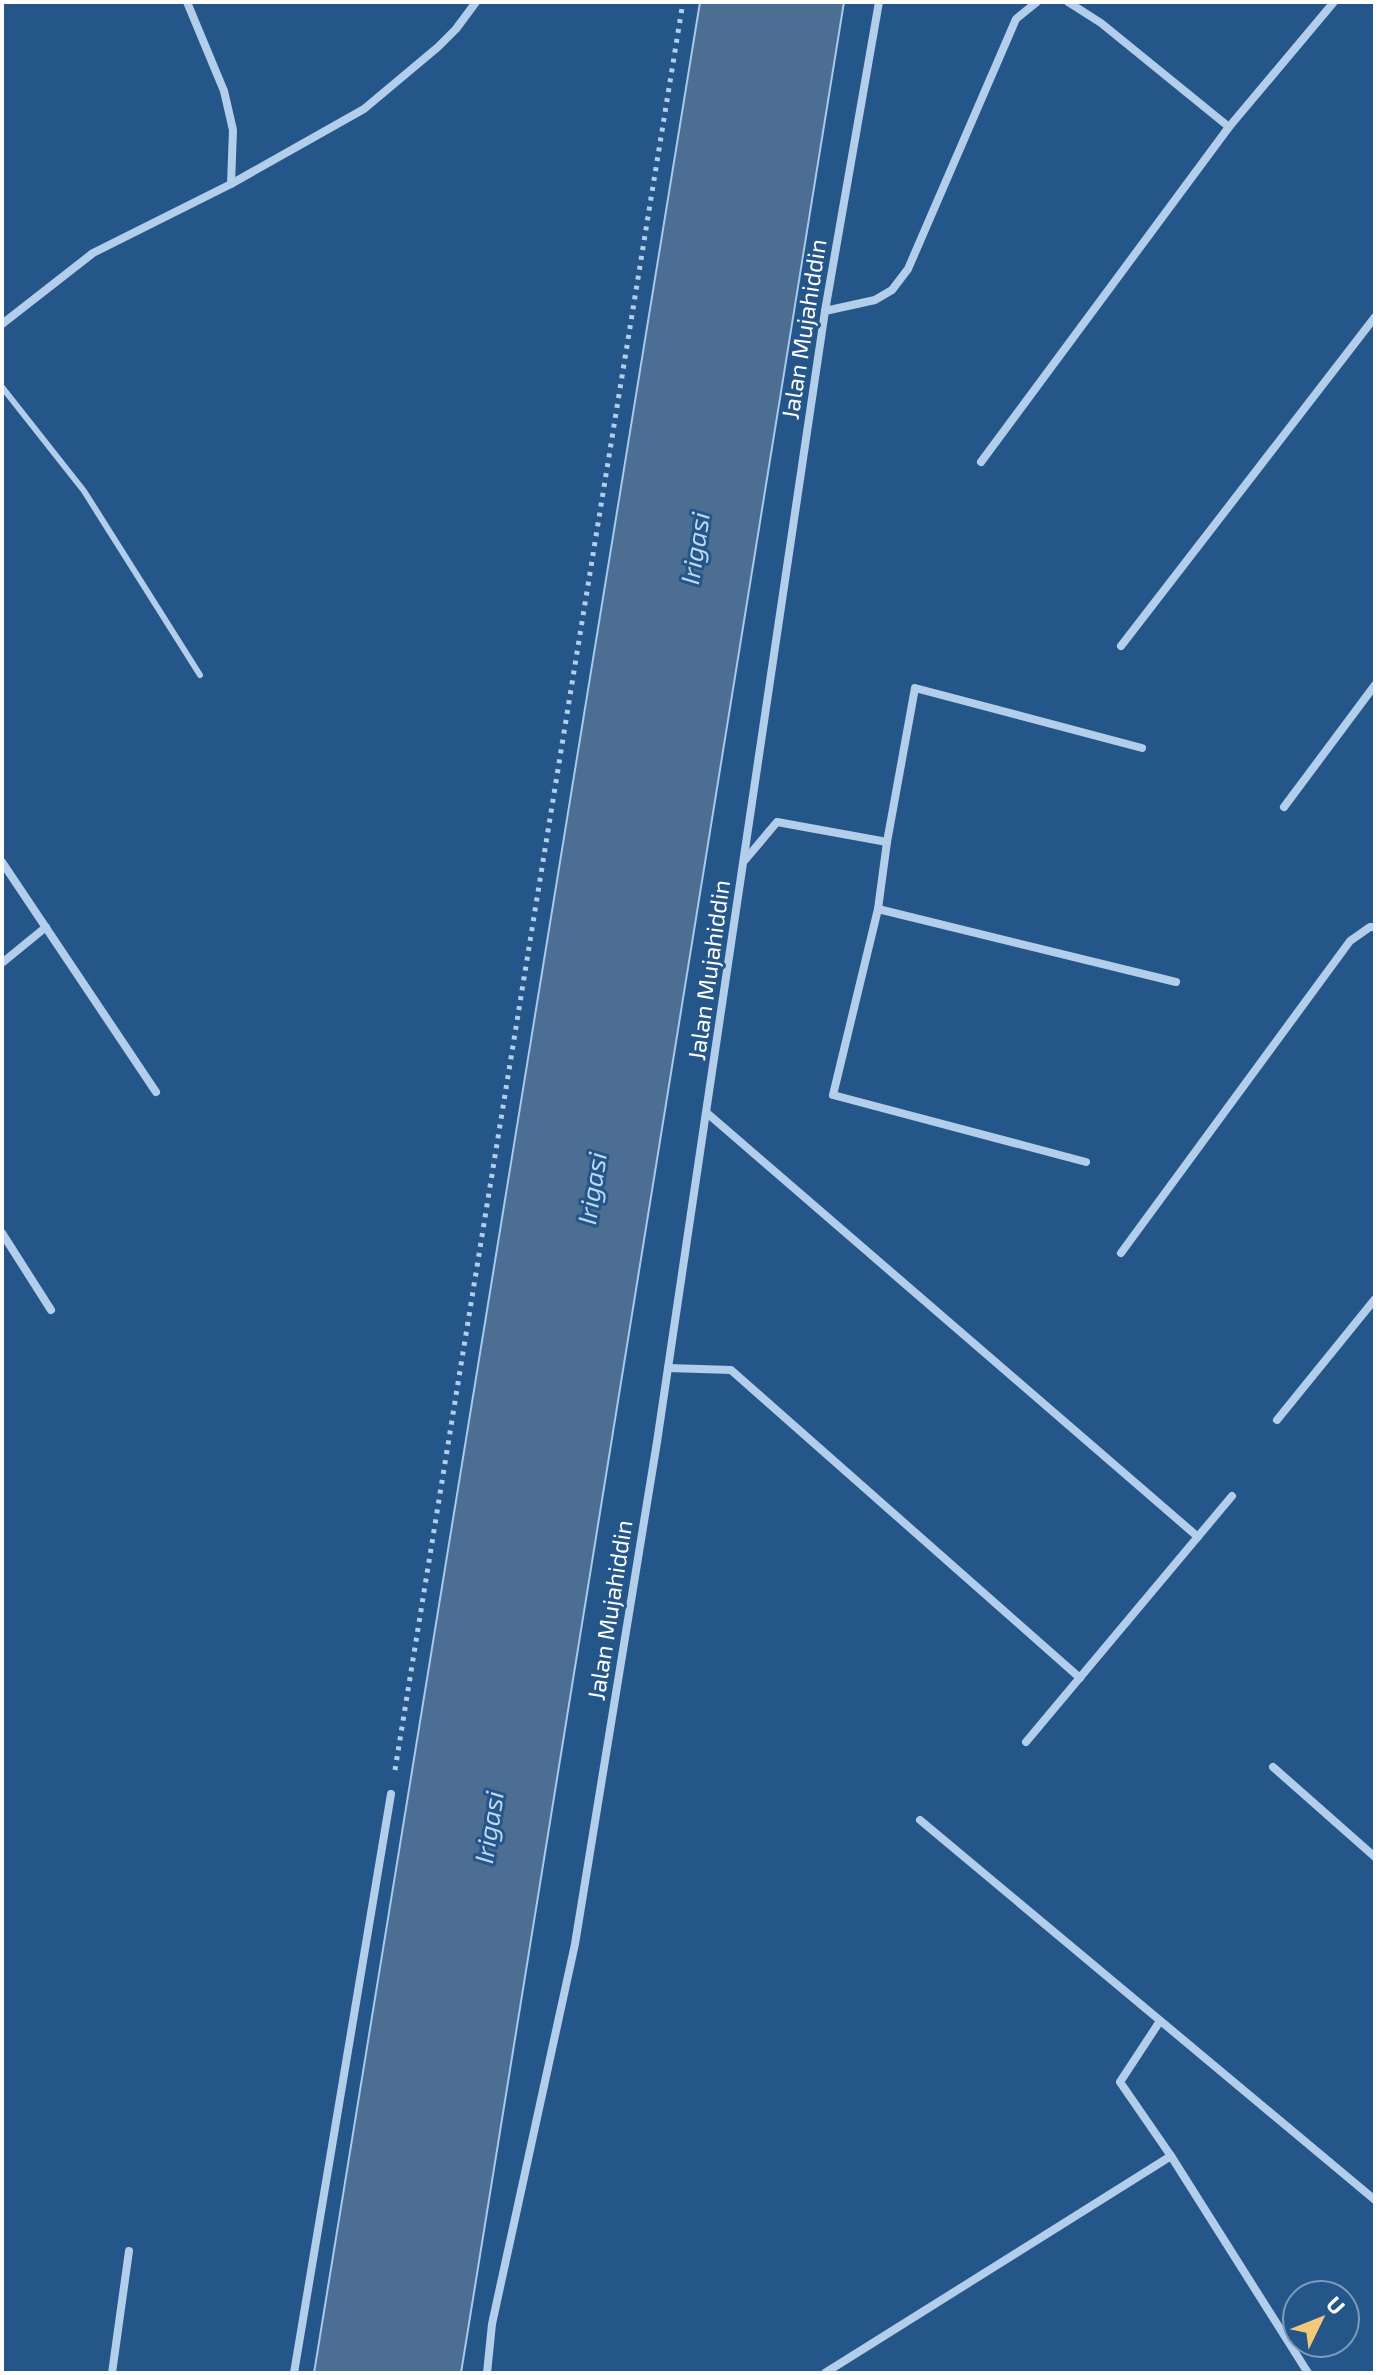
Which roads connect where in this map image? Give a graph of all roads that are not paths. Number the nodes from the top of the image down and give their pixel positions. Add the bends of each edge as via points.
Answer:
1 (187, 2) edge
2 (476, 2) edge
3 (879, 2) edge
4 (1037, 2) edge
5 (1068, 2) edge
6 (1334, 2) edge
7 (1229, 127) junction
8 (231, 184) junction
9 (825, 311) junction
10 (1375, 317) edge
11 (2, 324) edge
12 (2, 387) edge
13 (981, 462) dead end
14 (1121, 646) dead end
15 (200, 675) dead end
16 (1375, 685) edge
17 (1142, 748) dead end
18 (1284, 807) dead end
19 (887, 842) junction
20 (744, 861) junction
21 (2, 862) edge
22 (878, 909) junction
23 (46, 927) junction
24 (1375, 927) edge
25 (2, 963) edge
26 (1176, 982) dead end
27 (156, 1092) dead end
28 (707, 1113) junction
29 (1086, 1162) dead end
30 (2, 1233) edge
31 (1121, 1253) dead end
32 (1375, 1299) edge
33 (51, 1310) dead end
34 (668, 1368) junction
35 (1277, 1420) dead end
36 (1232, 1496) dead end
37 (1198, 1537) junction
38 (1080, 1678) junction
39 (1026, 1742) dead end
40 (1273, 1767) dead end
41 (391, 1794) road end
42 (920, 1820) dead end
43 (1375, 1857) edge
44 (1160, 2021) junction
45 (1171, 2156) junction
46 (1375, 2200) edge
47 (129, 2251) dead end
48 (112, 2373) edge
49 (294, 2373) edge
50 (487, 2373) edge
51 (825, 2373) edge
52 (1308, 2373) edge

1 - 8 street via 224,91 233,130
2 - 8 street via 438,47 364,109
3 - 9 street, Jalan Mujahiddin
4 - 9 street via 1016,19 908,269 892,290 875,300
5 - 7 street
6 - 7 street
7 - 13 street
8 - 11 street via 93,253
9 - 20 street, Jalan Mujahiddin
10 - 14 street
12 - 15 lane via 84,491
16 - 18 street
17 - 19 street via 915,688
19 - 20 street via 777,822
19 - 22 street
20 - 28 street, Jalan Mujahiddin
21 - 23 street
22 - 26 street
22 - 29 street via 833,1095
23 - 25 street
23 - 27 street
24 - 31 street via 1350,941
28 - 34 street, Jalan Mujahiddin
28 - 37 street
30 - 33 street
32 - 35 street
34 - 38 street via 731,1370
34 - 50 street, Jalan Mujahiddin via 575,1944 492,2324
36 - 37 street
37 - 38 street
38 - 39 street
40 - 43 street
41 - 49 street
42 - 44 street
44 - 45 street via 1120,2082
44 - 46 street
45 - 51 street
45 - 52 street
47 - 48 street

